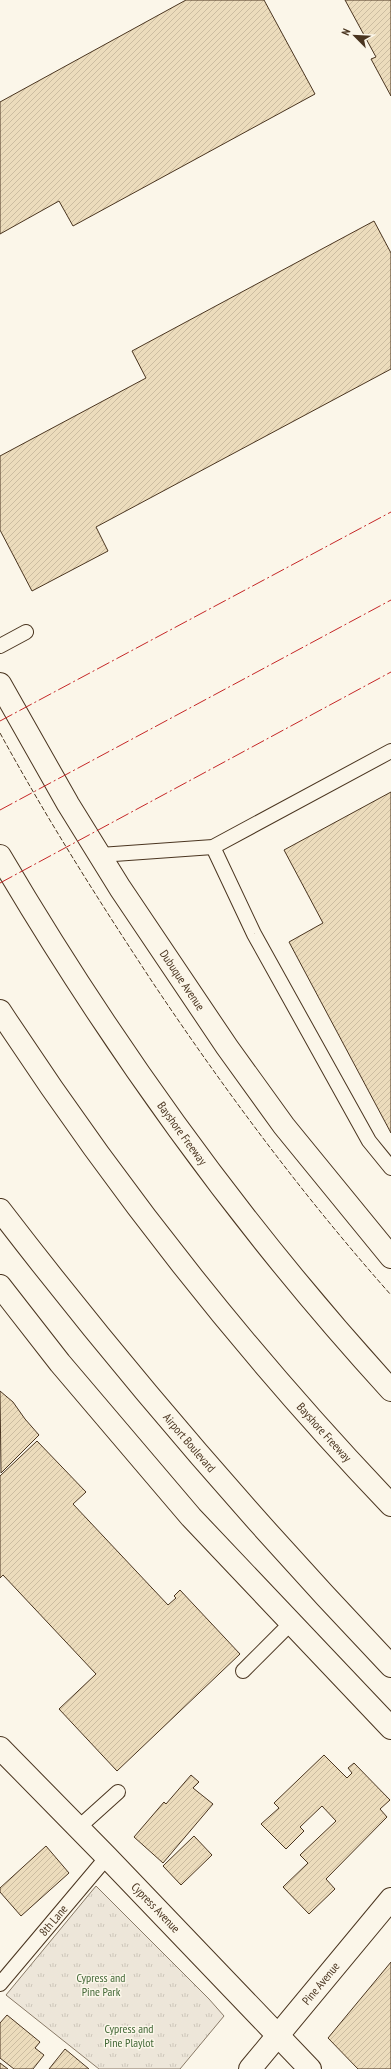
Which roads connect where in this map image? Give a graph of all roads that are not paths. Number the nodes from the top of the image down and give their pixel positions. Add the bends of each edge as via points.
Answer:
1 (26, 632) dead end
2 (0, 646) edge
3 (0, 684) edge
4 (391, 751) edge
5 (213, 847) junction
6 (100, 855) junction
7 (0, 856) edge
8 (0, 1012) edge
9 (391, 1168) edge
10 (0, 1210) edge
11 (391, 1257) edge
12 (0, 1286) edge
13 (391, 1390) edge
14 (391, 1505) edge
15 (291, 1623) junction
16 (391, 1666) edge
17 (243, 1671) dead end
18 (391, 1728) edge
19 (0, 1748) edge
20 (118, 1792) dead end
21 (78, 1828) junction
22 (108, 1857) junction
23 (391, 1898) edge
24 (0, 1984) edge
25 (278, 2035) junction
26 (250, 2069) edge
27 (310, 2069) edge

1 - 2 lane
3 - 6 main road, Dubuque Avenue
4 - 5 lane
5 - 6 lane
5 - 9 lane via 254,934 369,1141
6 - 11 main road, Dubuque Avenue via 227,1047 284,1126
7 - 13 main road, Bayshore Freeway via 121,1048 198,1155 274,1255
8 - 14 main road, Bayshore Freeway via 58,1098 134,1202 206,1294
10 - 16 main road, Airport Boulevard via 174,1426 293,1562
12 - 15 main road via 128,1445 191,1518
15 - 17 lane
15 - 18 main road
19 - 21 main road, Cypress Avenue
20 - 21 lane
21 - 22 main road, Cypress Avenue
22 - 24 lane, 8th Lane
22 - 25 main road, Cypress Avenue
23 - 25 main road, Pine Avenue
25 - 26 main road, Pine Avenue
25 - 27 main road, Cypress Avenue

